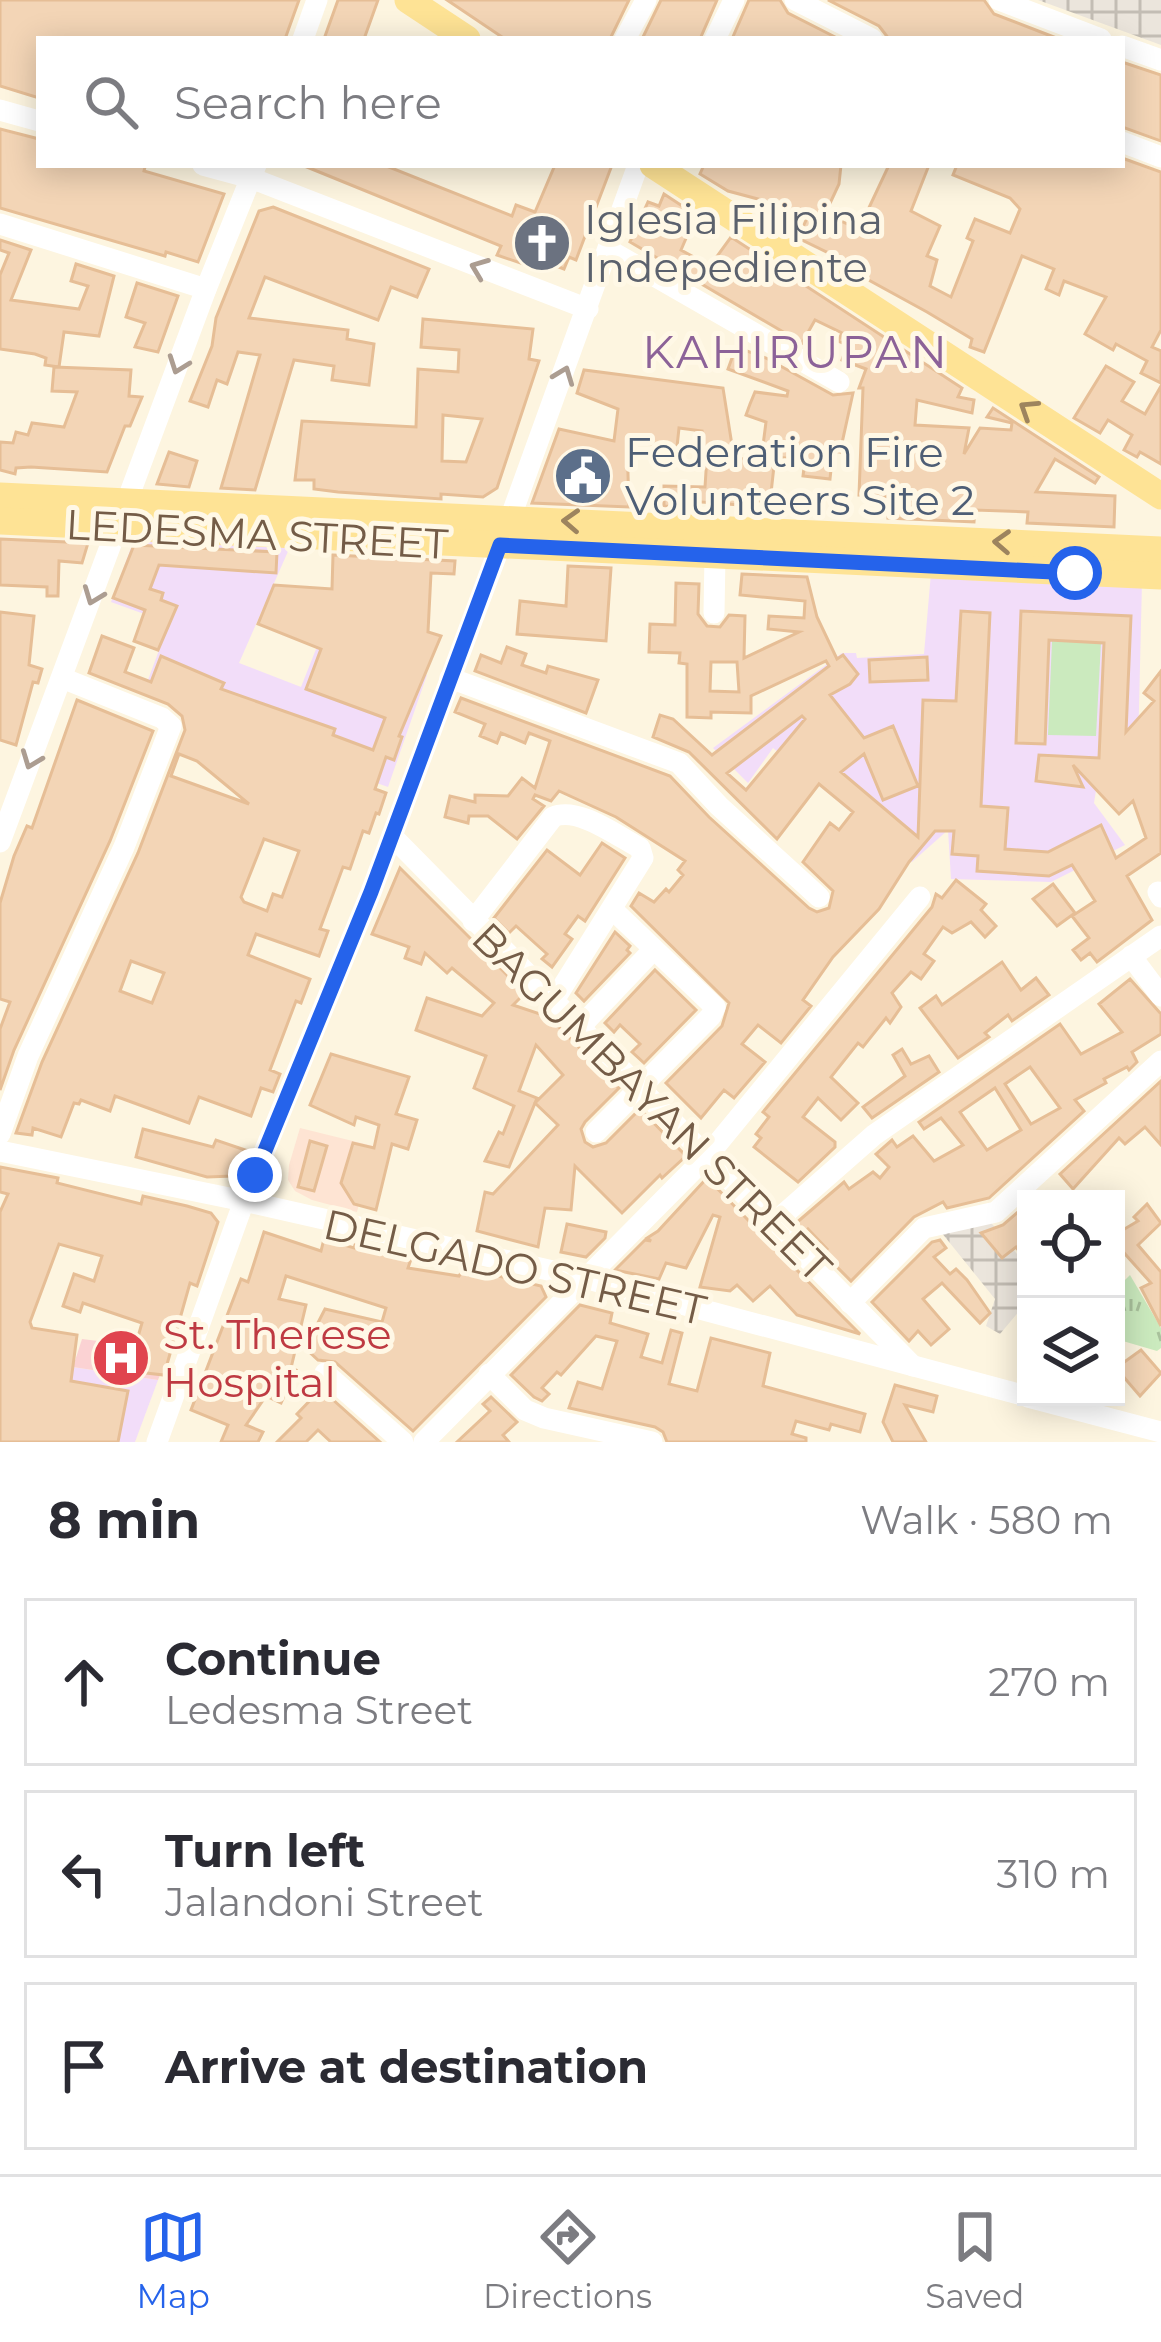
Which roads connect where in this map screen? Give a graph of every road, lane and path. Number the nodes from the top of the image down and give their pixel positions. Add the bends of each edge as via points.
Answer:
1 (317, 0) edge
2 (408, 0) edge
3 (646, 0) edge
4 (734, 0) edge
5 (795, 0) edge
6 (999, 0) edge
7 (444, 9) edge
8 (303, 36) edge
9 (465, 36) edge
10 (627, 36) edge
11 (717, 36) edge
12 (866, 36) edge
13 (1093, 36) edge
14 (1125, 47) edge
15 (1161, 60) edge
16 (0, 110) edge
17 (36, 120) edge
18 (1125, 143) edge
19 (1161, 157) edge
20 (637, 168) edge
21 (659, 168) edge
22 (254, 172) edge
23 (0, 224) edge
24 (609, 250) junction
25 (206, 289) junction
26 (588, 310) junction
27 (839, 382) dead end
28 (0, 496) edge
29 (1161, 496) edge
30 (124, 514) junction
31 (0, 521) edge
32 (504, 532) junction
33 (1161, 550) edge
34 (715, 556) junction
35 (1161, 576) edge
36 (714, 613) dead end
37 (62, 678) junction
38 (450, 678) junction
39 (392, 836) junction
40 (0, 842) edge
41 (819, 897) dead end
42 (920, 897) dead end
43 (613, 910) junction
44 (473, 921) junction
45 (1161, 936) edge
46 (652, 950) junction
47 (1131, 956) junction
48 (1161, 997) edge
49 (553, 1002) junction
50 (581, 1026) junction
51 (1161, 1060) edge
52 (641, 1088) junction
53 (596, 1132) dead end
54 (0, 1134) edge
55 (0, 1151) edge
56 (710, 1154) junction
57 (244, 1201) junction
58 (775, 1222) junction
59 (588, 1279) junction
60 (850, 1303) junction
61 (914, 1366) junction
62 (325, 1373) dead end
63 (489, 1374) junction
64 (1017, 1394) edge
65 (1061, 1406) edge
66 (1161, 1432) edge
67 (157, 1442) edge
68 (403, 1442) edge
69 (424, 1442) edge
70 (652, 1442) edge

1 - 8 street
2 - 7 main road
3 - 10 street
4 - 11 street
5 - 12 street
6 - 13 street
7 - 9 main road
14 - 15 street
16 - 17 street
18 - 19 street
20 - 24 street
29 -> 21 main road
22 - 25 street
26 -> 22 street
23 - 25 street
24 - 26 street
24 - 27 street
25 -> 30 street
32 -> 26 street
28 - 30 main road, LEDESMA STREET
30 - 31 main road, LEDESMA STREET
30 - 32 main road, LEDESMA STREET
30 -> 37 street
33 -> 32 main road, LEDESMA STREET
32 - 34 main road, LEDESMA STREET
32 - 38 street
34 - 35 main road, LEDESMA STREET
34 - 36 street
37 -> 40 street
37 - 54 street via 171,726
38 - 39 street
38 - 41 street via 680,763
39 - 44 street, BAGUMBAYAN STREET
39 - 57 street
42 - 56 street
43 - 44 street via 643,852 564,812
43 - 46 street
43 - 49 street
44 - 49 street, BAGUMBAYAN STREET
45 - 47 street
46 - 50 street
46 - 52 street via 715,1007
47 - 48 street
47 - 58 street via 874,1135
49 - 50 street, BAGUMBAYAN STREET
50 - 52 street, BAGUMBAYAN STREET
51 - 60 street via 996,1211 925,1228
52 - 53 street
52 - 56 street, BAGUMBAYAN STREET
55 - 57 street, DELGADO STREET
56 - 58 street, BAGUMBAYAN STREET
56 - 59 street
57 - 59 street, DELGADO STREET
57 - 67 street
58 - 60 street, BAGUMBAYAN STREET
59 - 61 street, DELGADO STREET
59 - 63 street
60 - 61 street, BAGUMBAYAN STREET
61 - 64 street, DELGADO STREET
62 - 68 street
63 - 69 street
63 - 70 street via 525,1410
65 - 66 street, DELGADO STREET

